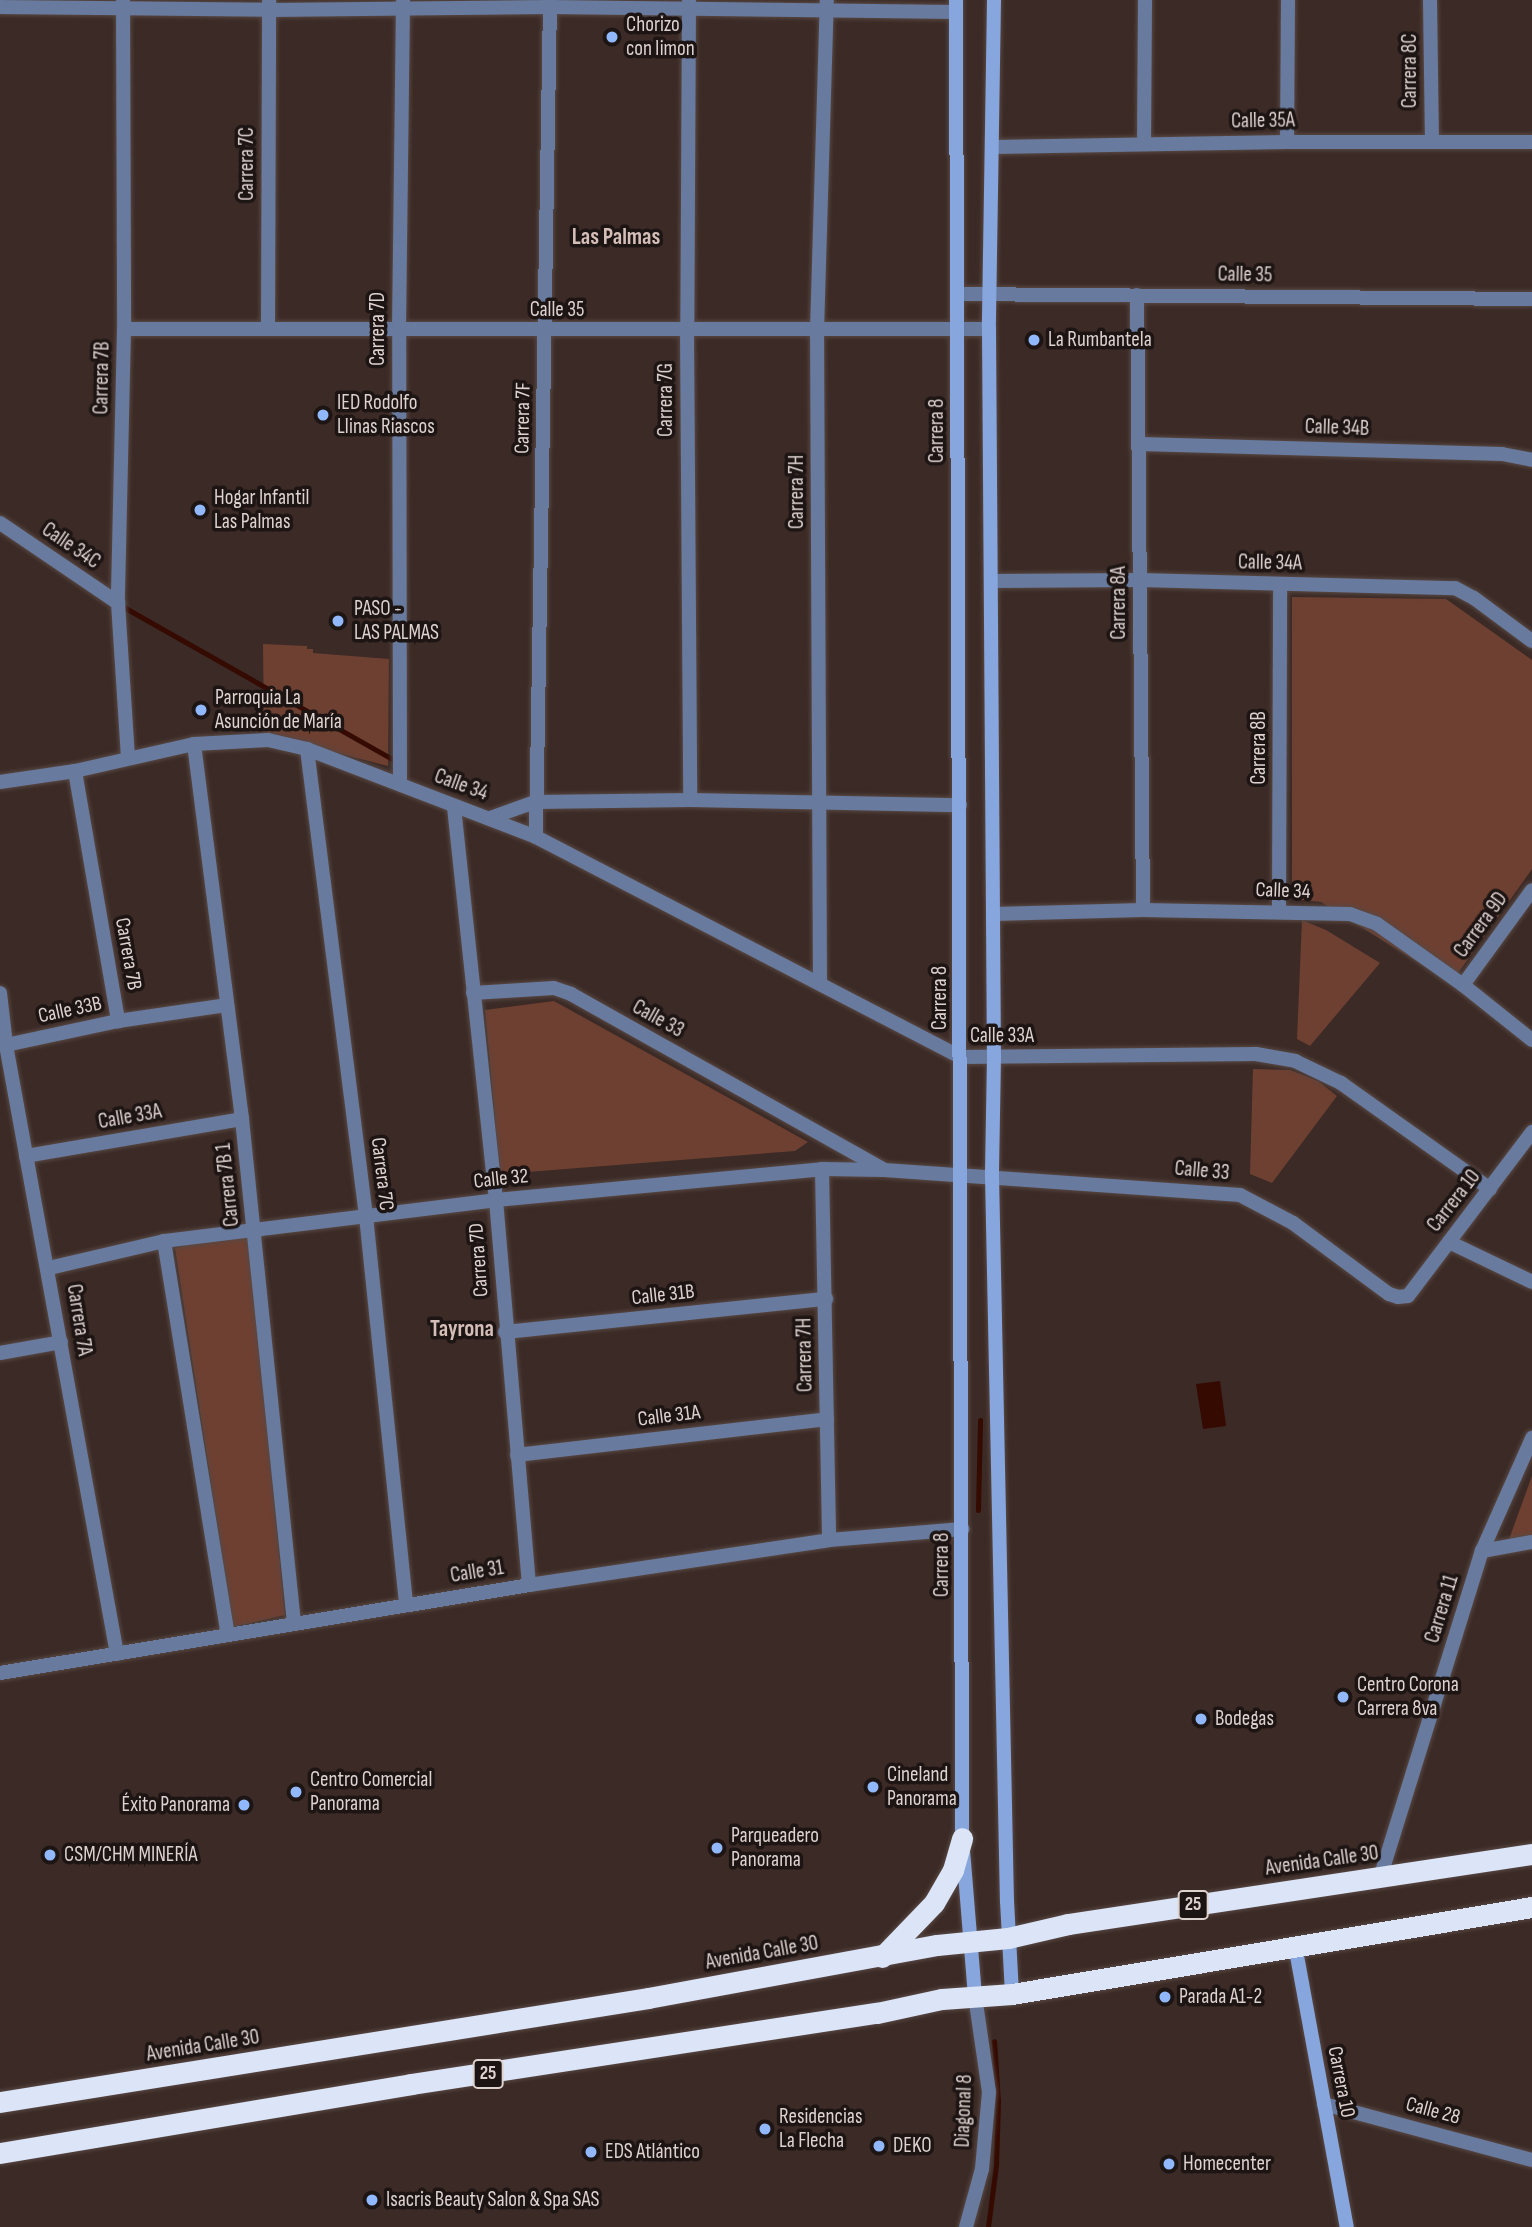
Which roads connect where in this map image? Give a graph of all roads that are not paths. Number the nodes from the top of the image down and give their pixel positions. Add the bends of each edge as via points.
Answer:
1 (994, 0) edge
2 (1145, 0) edge
3 (1287, 0) edge
4 (1430, 0) edge
5 (123, 4) edge
6 (403, 4) edge
7 (550, 4) edge
8 (689, 4) edge
9 (269, 5) edge
10 (827, 6) edge
11 (956, 6) edge
12 (0, 7) edge
13 (1287, 142) junction
14 (1432, 142) junction
15 (1532, 142) edge
16 (1144, 144) junction
17 (994, 147) junction
18 (958, 294) junction
19 (989, 294) junction
20 (1137, 295) junction
21 (1532, 299) edge
22 (268, 328) junction
23 (124, 329) junction
24 (989, 329) junction
25 (399, 330) junction
26 (958, 330) junction
27 (546, 331) junction
28 (687, 331) junction
29 (817, 331) junction
30 (1140, 444) junction
31 (1532, 460) edge
32 (0, 523) edge
33 (1140, 580) junction
34 (991, 581) junction
35 (1280, 584) junction
36 (118, 603) junction
37 (1532, 641) edge
38 (194, 744) junction
39 (307, 749) junction
40 (128, 757) junction
41 (75, 771) junction
42 (0, 782) edge
43 (400, 784) junction
44 (690, 800) junction
45 (536, 802) junction
46 (821, 803) junction
47 (960, 805) junction
48 (454, 807) junction
49 (490, 818) junction
50 (536, 836) junction
51 (1532, 890) edge
52 (1143, 910) junction
53 (1279, 911) junction
54 (993, 914) junction
55 (820, 984) junction
56 (1463, 985) junction
57 (0, 993) edge
58 (473, 993) junction
59 (226, 1005) junction
60 (118, 1021) junction
61 (1532, 1040) edge
62 (6, 1045) junction
63 (994, 1057) junction
64 (961, 1058) junction
65 (7, 1088) edge
66 (242, 1119) junction
67 (1532, 1132) edge
68 (26, 1156) junction
69 (822, 1169) junction
70 (884, 1170) junction
71 (962, 1175) junction
72 (992, 1175) junction
73 (1490, 1189) junction
74 (495, 1200) junction
75 (366, 1216) junction
76 (254, 1229) junction
77 (164, 1241) junction
78 (1449, 1242) junction
79 (49, 1268) junction
80 (1532, 1282) edge
81 (1408, 1296) joint
82 (826, 1299) junction
83 (505, 1332) junction
84 (61, 1342) junction
85 (0, 1353) edge
86 (827, 1419) junction
87 (1532, 1438) edge
88 (517, 1455) junction
89 (963, 1530) junction
90 (828, 1540) junction
91 (1532, 1542) edge
92 (1482, 1551) junction
93 (529, 1585) junction
94 (406, 1605) junction
95 (294, 1623) junction
96 (228, 1634) junction
97 (117, 1654) junction
98 (0, 1673) edge
99 (962, 1838) junction
100 (1532, 1854) edge
101 (1380, 1878) junction
102 (1532, 1907) edge
103 (1008, 1938) junction
104 (971, 1942) junction
105 (1295, 1945) junction
106 (882, 1957) junction
107 (1012, 1994) junction
108 (975, 1996) junction
109 (0, 2102) edge
110 (1324, 2104) junction
111 (0, 2153) edge
112 (1532, 2160) edge
113 (966, 2227) edge
114 (1347, 2227) edge

1 - 17 street
2 - 16 street
3 - 13 street
4 - 14 street, Carrera 8C
5 - 9 street
5 - 12 street
5 - 23 street, Carrera 7B
6 - 7 street
6 - 9 street
6 - 25 street, Carrera 7D
7 - 8 street
7 - 27 street, Carrera 7F
8 - 10 street
8 - 28 street, Carrera 7G
9 - 22 street, Carrera 7C
10 - 11 street
10 - 29 street, Carrera 7H
11 - 18 street, Carrera 8
13 - 14 street, Calle 35A
13 - 16 street, Calle 35A
14 - 15 street, Calle 35A
16 - 17 street, Calle 35A
17 - 19 street
18 - 19 street, Calle 35
18 - 26 street, Carrera 8
19 - 20 street, Calle 35
19 - 24 street
20 - 21 street, Calle 35
20 - 30 street, Carrera 8A
22 - 23 street, Calle 35
22 - 25 street, Calle 35
23 - 36 street, Carrera 7B
24 - 26 street, Calle 35
24 - 34 street
25 - 27 street, Calle 35
25 - 43 street, Carrera 7D
26 - 29 street, Calle 35
26 - 47 street, Carrera 8
27 - 28 street, Calle 35
27 - 45 street, Carrera 7F
28 - 29 street, Calle 35
28 - 44 street, Carrera 7G
29 - 46 street, Carrera 7H
30 - 31 street, Calle 34B via 1502,454
30 - 33 street, Carrera 8A
32 - 36 street, Calle 34C
33 - 34 street, Calle 34A
33 - 35 street, Calle 34A
33 - 52 street, Carrera 8A
34 - 54 street
35 - 37 street, Calle 34A via 1455,588
35 - 53 street, Carrera 8B
36 - 40 street, Carrera 7B
38 - 39 street, Calle 34 via 268,740
38 - 40 street, Calle 34
38 - 59 street, Carrera 7B 1
39 - 43 street, Calle 34
39 - 75 street, Carrera 7C
40 - 41 street, Calle 34
41 - 42 street, Calle 34
41 - 60 street, Carrera 7B
43 - 48 street, Calle 34
44 - 45 street, Calle 34
44 - 46 street, Calle 34
45 - 49 street, Calle 34
45 - 50 street, Carrera 7F
46 - 47 street, Calle 34
46 - 55 street, Carrera 7H
47 - 64 street, Carrera 8
48 - 49 street, Calle 34
48 - 58 street, Carrera 7D
49 - 50 street, Calle 33A
50 - 55 street, Calle 33A
51 - 56 street, Carrera 9D
52 - 53 street, Calle 34
52 - 54 street, Calle 34
53 - 56 street, Calle 34 via 1350,914 1377,924
54 - 63 street
55 - 64 street, Calle 33A
56 - 61 street, Calle 34
57 - 62 street, Carrera 7A
58 - 70 street, Calle 33 via 554,988 571,994
58 - 74 street, Carrera 7D
59 - 60 street, Calle 33B
59 - 66 street, Carrera 7B 1
60 - 62 street, Calle 33B
62 - 65 street, Carrera 7A
63 - 64 street, Calle 33A
63 - 72 street
63 - 73 street, Calle 33A via 1256,1054 1295,1061 1342,1083
64 - 71 street, Carrera 8
65 - 68 street, Carrera 7A
66 - 68 street, Calle 33A
66 - 76 street, Carrera 7B 1
67 - 73 street, Carrera 10
68 - 79 street, Carrera 7A
69 - 70 street, Calle 32
69 - 74 street, Calle 32
69 - 82 street, Carrera 7H
70 - 71 street, Calle 32
71 - 72 street, Calle 33
71 - 89 street, Carrera 8
72 - 81 street, Calle 33 via 1240,1195 1293,1223 1389,1294
72 - 103 street
73 - 78 street, Carrera 10
74 - 75 street, Calle 32
74 - 83 street, Carrera 7D
75 - 76 street, Calle 32
75 - 94 street, Carrera 7C
76 - 77 street, Calle 32
76 - 95 street, Carrera 7B 1
77 - 79 street, Calle 32
77 - 96 street
78 - 80 street
78 - 81 street, Carrera 10
79 - 84 street, Carrera 7A
82 - 83 street, Calle 31B
82 - 86 street, Carrera 7H
83 - 88 street, Carrera 7D
84 - 85 street
84 - 97 street, Carrera 7A
86 - 88 street, Calle 31A
86 - 90 street, Carrera 7H
87 - 92 street, Carrera 11
88 - 93 street, Carrera 7D
89 - 90 street, Calle 31
89 - 99 street, Carrera 8
90 - 93 street, Calle 31
91 - 92 street
92 - 101 street, Carrera 11
93 - 94 street, Calle 31
94 - 95 street, Calle 31
95 - 96 street, Calle 31
96 - 97 street, Calle 31
97 - 98 street, Calle 31
99 - 104 street, Carrera 8
99 - 106 highway via 953,1870 934,1903
100 - 101 highway, Avenida Calle 30 / 25
101 - 103 highway, Avenida Calle 30 / 25 via 1068,1924
102 - 105 highway, 25
103 - 104 highway, Avenida Calle 30 / 25
103 - 107 street
104 - 106 highway, Avenida Calle 30 / 25
104 - 108 street, Carrera 8
105 - 107 highway, 25
105 - 110 street, Carrera 10
106 - 109 highway, Avenida Calle 30 / 25
107 - 108 highway, 25
108 - 111 highway, 25
108 - 113 street, Diagonal 8 via 989,2091 982,2169
110 - 112 street, Calle 28
110 - 114 street, Carrera 10

